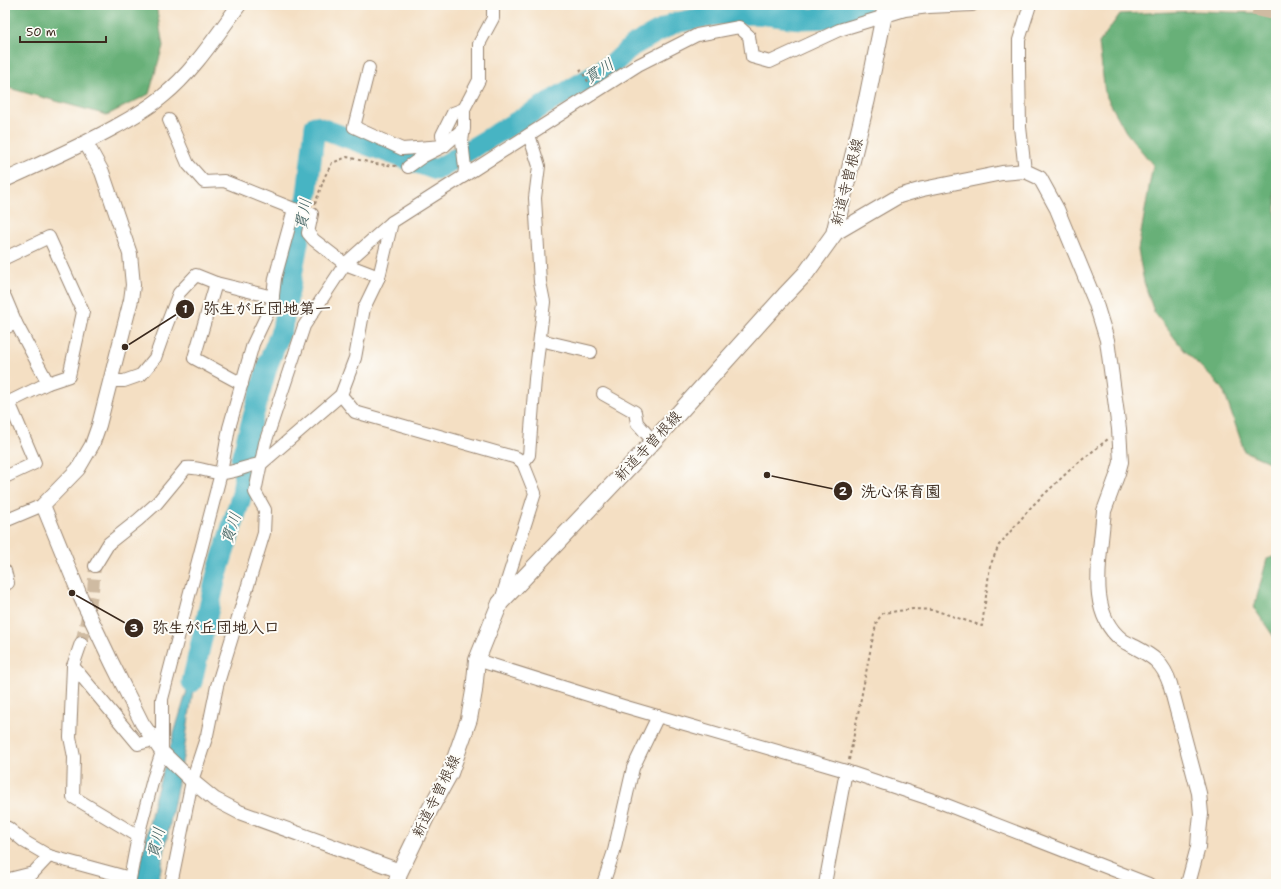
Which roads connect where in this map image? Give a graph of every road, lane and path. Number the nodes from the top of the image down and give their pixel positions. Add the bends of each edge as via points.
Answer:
1 (239, 5) edge
2 (493, 5) edge
3 (972, 5) edge
4 (1030, 5) edge
5 (884, 12) edge
6 (369, 68) dead end
7 (580, 69) dead end
8 (590, 85) dead end
9 (464, 110) junction
10 (169, 120) dead end
11 (464, 128) junction
12 (529, 135) junction
13 (86, 143) junction
14 (444, 146) junction
15 (408, 167) joint
16 (1025, 171) junction
17 (464, 172) junction
18 (5, 180) edge
19 (303, 212) junction
20 (392, 222) junction
21 (834, 234) junction
22 (5, 258) edge
23 (343, 263) junction
24 (379, 276) junction
25 (216, 283) junction
26 (5, 297) edge
27 (273, 297) junction
28 (16, 323) junction
29 (5, 328) edge
30 (540, 340) junction
31 (590, 352) dead end
32 (110, 381) junction
33 (48, 383) junction
34 (242, 384) junction
35 (603, 394) dead end
36 (341, 395) junction
37 (7, 403) edge
38 (1119, 429) junction
39 (653, 441) junction
40 (523, 463) junction
41 (257, 464) junction
42 (224, 473) junction
43 (5, 477) edge
44 (42, 505) junction
45 (5, 521) edge
46 (95, 566) tunnel mouth
47 (5, 571) edge
48 (5, 584) edge
49 (500, 603) junction
50 (81, 643) tunnel mouth
51 (477, 660) junction
52 (73, 666) junction
53 (658, 716) junction
54 (154, 740) junction
55 (162, 752) junction
56 (846, 771) junction
57 (192, 781) junction
58 (5, 827) edge
59 (138, 836) junction
60 (49, 856) junction
61 (398, 878) edge
62 (5, 880) edge
63 (130, 881) edge
64 (171, 884) edge
65 (603, 884) edge
66 (825, 884) edge
67 (1148, 884) edge
68 (1188, 884) edge

1 - 13 street via 189,70 164,96 137,115
2 - 9 street via 493,18 479,44 479,80
3 - 5 street
4 - 16 street via 1020,40 1019,68 1020,127
5 - 12 street via 770,62 752,57 750,36 739,27 697,35 638,65
5 - 21 main road, 新道寺曽根線 via 867,99
6 - 14 street via 354,127 402,150
7 - 8 path
9 - 11 street
9 - 14 street via 453,113 442,135
10 - 19 street via 188,164 204,182 224,181
11 - 14 street
11 - 17 street
12 - 17 street
12 - 30 street via 539,166 535,198 540,282 544,302
13 - 18 street
13 - 32 street via 102,172 130,254 133,285 131,300
14 - 15 street
15 - 19 path via 376,164 347,156 332,163
16 - 21 street via 980,177 899,196
16 - 38 street via 1040,178 1057,209 1095,301 1107,340
17 - 20 street
19 - 23 street via 308,232 314,240
19 - 27 street via 276,278
20 - 23 street
20 - 24 street
21 - 39 main road, 新道寺曽根線 via 806,272
22 - 33 street via 49,237 83,312 69,376
23 - 24 street
23 - 41 street via 304,326
24 - 36 street via 364,308 355,358
25 - 27 street
25 - 32 street via 196,275 179,293 155,358 141,375 124,381
25 - 34 street via 194,358
26 - 28 street
27 - 34 street via 253,344
28 - 29 street
28 - 33 street
30 - 31 street
30 - 40 street via 529,455
32 - 44 street via 100,424 92,445 78,469
33 - 37 street
34 - 42 street via 229,428
35 - 39 street via 635,412 637,423
36 - 40 street via 355,412 517,458
36 - 41 street
37 - 43 street via 35,463
38 - 56 path via 1073,467 1032,506 999,545 990,566 982,626 934,610 913,609 883,613 877,621 872,642
38 - 68 street via 1121,462 1104,511 1098,599 1109,628 1122,640 1161,664 1170,684 1199,793 1201,814 1198,847
39 - 49 main road, 新道寺曽根線
40 - 49 street via 536,493
41 - 42 street
41 - 57 street via 255,492 265,510 264,533 217,686 207,735
42 - 46 street via 186,468 157,503 110,543
42 - 55 street via 162,699
44 - 45 street
44 - 54 street via 81,598 142,723
47 - 48 street via 8,583
49 - 51 main road, 新道寺曽根線
50 - 52 street
51 - 53 street
51 - 61 main road, 新道寺曽根線 via 469,719 450,773
52 - 54 street via 138,744
52 - 59 street via 70,737 74,757 72,797
53 - 56 street
53 - 65 street via 633,768 614,851
54 - 55 street
55 - 57 street
55 - 59 street
56 - 66 street
56 - 67 street via 939,802
57 - 61 street via 214,799 239,812
57 - 64 street
58 - 60 street
59 - 63 street
60 - 62 street via 33,873
60 - 63 street

